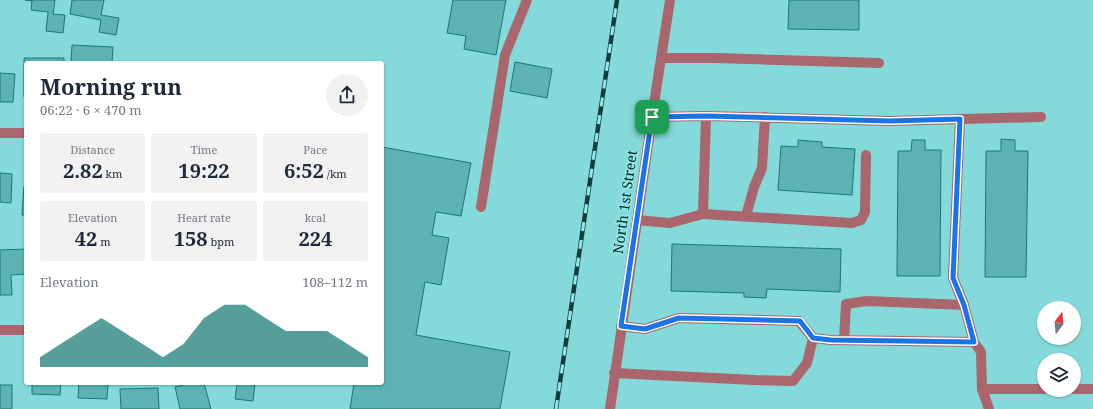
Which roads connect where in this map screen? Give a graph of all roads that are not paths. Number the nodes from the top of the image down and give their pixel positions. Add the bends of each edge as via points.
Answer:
1 (527, 0) edge
2 (670, 0) edge
3 (662, 58) junction
4 (879, 63) dead end
5 (706, 116) junction
6 (652, 117) junction
7 (765, 117) junction
8 (1041, 117) dead end
9 (960, 119) junction
10 (0, 133) edge
11 (24, 133) edge
12 (866, 155) dead end
13 (481, 208) dead end
14 (703, 214) junction
15 (746, 216) junction
16 (637, 220) junction
17 (964, 305) junction
18 (621, 326) junction
19 (0, 330) edge
20 (24, 330) edge
21 (813, 338) junction
22 (844, 340) junction
23 (974, 342) junction
24 (614, 373) junction
25 (982, 389) junction
26 (1037, 389) edge
27 (1081, 389) edge
28 (1093, 389) edge
29 (610, 409) edge
30 (989, 409) edge

1 - 13 street via 506,55
2 - 3 street, North 1st Street
3 - 4 street
3 - 6 street, North 1st Street
5 - 6 street
5 - 7 street
5 - 14 street
6 - 16 street, North 1st Street
7 - 9 street via 889,121
7 - 15 street via 762,168
8 - 9 street
9 - 17 street via 953,278
10 - 11 street
12 - 15 street via 865,212 861,220 852,223
14 - 15 street
14 - 16 street via 670,223
16 - 18 street, North 1st Street
17 - 22 street via 867,301 846,304
17 - 23 street
18 - 21 street via 645,329 679,318 800,321
18 - 24 street, North 1st Street
19 - 20 street
21 - 22 street
21 - 24 street via 807,362 793,381
22 - 23 street
23 - 25 street via 981,352
24 - 29 street, North 1st Street
25 - 26 street
25 - 30 street
27 - 28 street

